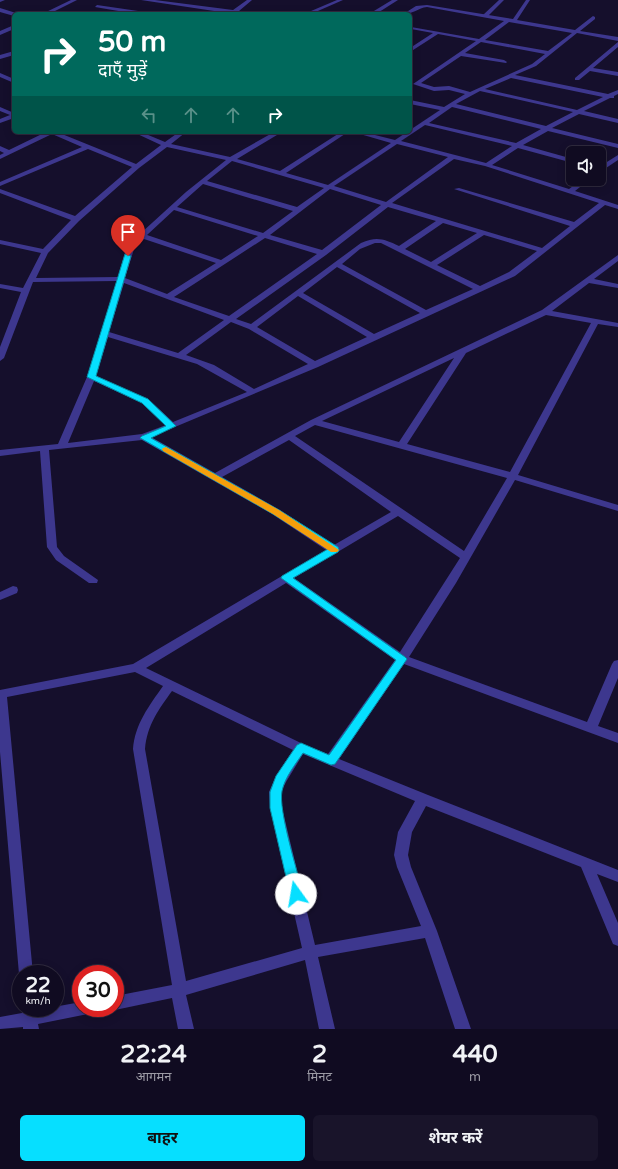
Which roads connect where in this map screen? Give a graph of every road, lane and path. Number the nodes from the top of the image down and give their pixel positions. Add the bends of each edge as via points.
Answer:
1 (3, 0) edge
2 (75, 0) edge
3 (143, 0) edge
4 (250, 0) edge
5 (341, 0) edge
6 (396, 0) edge
7 (429, 0) edge
8 (502, 0) edge
9 (528, 0) edge
10 (0, 1) edge
11 (163, 1) edge
12 (205, 4) dead end
13 (97, 6) dead end
14 (422, 6) junction
15 (200, 7) junction
16 (0, 10) edge
17 (49, 12) edge
18 (133, 12) edge
19 (234, 12) joint
20 (312, 12) edge
21 (375, 12) edge
22 (412, 12) edge
23 (12, 13) edge
24 (485, 16) junction
25 (593, 18) dead end
26 (511, 20) junction
27 (12, 28) edge
28 (413, 28) dead end
29 (438, 32) junction
30 (575, 32) junction
31 (0, 33) edge
32 (618, 39) edge
33 (481, 40) junction
34 (618, 44) edge
35 (412, 49) edge
36 (549, 53) junction
37 (607, 53) junction
38 (12, 54) edge
39 (460, 54) junction
40 (618, 55) edge
41 (0, 57) edge
42 (504, 62) dead end
43 (589, 69) junction
44 (618, 74) edge
45 (0, 75) edge
46 (511, 76) junction
47 (577, 79) dead end
48 (12, 80) edge
49 (12, 81) edge
50 (0, 84) edge
51 (479, 89) junction
52 (618, 92) edge
53 (471, 94) junction
54 (610, 96) junction
55 (618, 98) edge
56 (412, 102) edge
57 (448, 107) junction
58 (0, 109) edge
59 (580, 112) junction
60 (12, 115) edge
61 (12, 117) edge
62 (0, 121) edge
63 (618, 121) edge
64 (423, 123) junction
65 (545, 128) junction
66 (412, 131) edge
67 (48, 134) edge
68 (57, 134) edge
69 (141, 134) edge
70 (180, 134) edge
71 (276, 134) edge
72 (341, 134) edge
73 (364, 134) edge
74 (407, 134) edge
75 (396, 142) junction
76 (166, 145) junction
77 (516, 145) junction
78 (89, 146) junction
79 (618, 146) edge
80 (0, 148) edge
81 (9, 153) junction
82 (0, 157) edge
83 (452, 157) junction
84 (618, 157) edge
85 (566, 159) edge
86 (231, 160) junction
87 (487, 165) junction
88 (606, 165) edge
89 (137, 167) junction
90 (282, 174) junction
91 (202, 182) junction
92 (0, 184) edge
93 (578, 186) edge
94 (330, 187) junction
95 (457, 189) dead end
96 (0, 191) edge
97 (571, 191) junction
98 (605, 202) junction
99 (388, 203) junction
100 (618, 207) edge
101 (174, 208) junction
102 (298, 210) junction
103 (76, 219) junction
104 (442, 220) junction
105 (575, 225) junction
106 (482, 233) junction
107 (142, 236) junction
108 (263, 236) junction
109 (0, 242) edge
110 (400, 250) junction
111 (542, 250) junction
112 (45, 252) junction
113 (323, 254) junction
114 (618, 256) edge
115 (223, 263) junction
116 (337, 264) junction
117 (431, 265) junction
118 (120, 279) junction
119 (30, 280) junction
120 (588, 280) junction
121 (0, 286) edge
122 (618, 286) edge
123 (480, 289) junction
124 (25, 291) junction
125 (298, 293) junction
126 (168, 297) junction
127 (546, 312) junction
128 (427, 314) junction
129 (230, 320) junction
130 (596, 321) junction
131 (618, 326) edge
132 (252, 327) junction
133 (105, 333) junction
134 (374, 338) junction
135 (462, 353) junction
136 (179, 356) junction
137 (0, 358) edge
138 (315, 365) junction
139 (91, 377) junction
140 (254, 392) junction
141 (314, 422) junction
142 (172, 426) junction
143 (289, 436) junction
144 (144, 438) junction
145 (62, 446) junction
146 (401, 446) junction
147 (44, 448) junction
148 (0, 453) edge
149 (512, 476) junction
150 (216, 477) junction
151 (618, 508) edge
152 (398, 512) junction
153 (334, 550) junction
154 (466, 557) junction
155 (286, 578) junction
156 (93, 580) dead end
157 (13, 590) dead end
158 (0, 596) edge
159 (402, 659) junction
160 (618, 664) edge
161 (136, 668) junction
162 (171, 684) junction
163 (0, 694) edge
164 (591, 728) junction
165 (618, 738) edge
166 (301, 748) junction
167 (331, 760) junction
168 (423, 799) junction
169 (586, 863) junction
170 (618, 876) edge
171 (430, 931) junction
172 (618, 940) edge
173 (310, 952) junction
174 (25, 965) edge
175 (180, 990) junction
176 (124, 1001) edge
177 (72, 1011) edge
178 (30, 1019) edge
179 (0, 1024) edge
180 (186, 1029) edge
181 (327, 1029) edge
182 (463, 1029) edge

1 - 10 street
2 - 17 street
3 - 11 street
4 - 19 street
5 - 20 street
6 - 21 street
7 - 14 street
8 - 24 lane
9 - 26 street
11 - 15 street
12 - 15 street
13 - 18 street
14 - 22 street
14 - 24 street
15 - 19 street
16 - 23 street
24 - 26 street
25 - 30 street
26 - 30 street
26 - 33 street
27 - 31 street
28 - 29 street
29 - 33 street
29 - 35 street
30 - 32 street
30 - 36 street
33 - 36 street
33 - 39 street
34 - 37 street
36 - 46 street via 534,65
37 - 40 street
37 - 43 street
38 - 41 street
39 - 42 street
39 - 53 street via 416,84
43 - 44 street
43 - 47 street
45 - 48 street
46 - 51 street
46 - 54 street
49 - 50 street
51 - 53 street
51 - 59 street
52 - 54 street
53 - 57 street
54 - 55 street
54 - 59 street
56 - 57 street
57 - 64 street
57 - 65 street
58 - 60 street
59 - 63 street
59 - 65 street
61 - 62 street
64 - 66 street
64 - 77 street
65 - 77 street
65 - 79 street
67 - 81 street
68 - 78 street
69 - 76 street
70 - 76 street
71 - 86 street
72 - 90 street
73 - 75 street
74 - 75 street
75 - 83 street
75 - 94 street
76 - 86 street
76 - 89 street
77 - 85 street
77 - 87 street
78 - 89 street
78 - 92 street
80 - 81 street
81 - 82 street
83 - 87 street
83 - 99 street
84 - 88 street
86 - 90 street
86 - 91 street
87 - 97 street
89 - 103 street
90 - 94 street
91 - 101 street
91 - 102 street
93 - 97 street
94 - 99 street
94 - 102 street
95 - 105 street
96 - 103 street
97 - 98 street
98 - 100 street
98 - 105 street
99 - 104 street
99 - 113 street
101 - 107 street
101 - 108 street
102 - 108 street
103 - 112 street
104 - 106 street
104 - 110 street
105 - 111 street
106 - 111 street
106 - 117 street
107 - 115 street
107 - 118 street via 130,249
108 - 113 street
108 - 115 street
109 - 112 street
110 - 116 street via 382,241 369,241 362,243
110 - 117 street
111 - 123 street via 512,274
112 - 119 street
113 - 129 street
114 - 120 street
115 - 126 street
116 - 125 street
116 - 128 street
117 - 123 street
118 - 119 street
118 - 126 street
118 - 133 street
119 - 124 street
120 - 122 street
120 - 127 street
121 - 124 street
123 - 128 street
124 - 137 street
125 - 132 street
125 - 134 street
126 - 129 street
127 - 130 street
127 - 135 street
128 - 134 street
129 - 132 street
129 - 136 street
130 - 131 street
130 - 149 street
132 - 138 street
133 - 136 street
133 - 139 street
134 - 138 street
135 - 141 street
135 - 146 street
136 - 140 street via 211,367
138 - 140 street
139 - 142 street via 145,401
139 - 145 street
140 - 142 street
141 - 143 street
141 - 146 street
142 - 144 street
143 - 150 street
143 - 152 street
144 - 145 street
144 - 150 street
145 - 147 street
146 - 149 street
147 - 148 street
147 - 156 street via 52,546 60,558
149 - 151 street
149 - 154 street
150 - 153 street
152 - 153 street
152 - 154 street
153 - 155 street
154 - 159 street
155 - 159 street
155 - 161 street
157 - 158 street
159 - 164 street
159 - 167 street
160 - 164 street
161 - 162 street
161 - 163 street
162 - 166 street
162 - 175 street via 143,726 139,749
163 - 174 street
164 - 165 street
166 - 167 street
166 - 173 street via 275,792 276,808
167 - 168 street
168 - 169 street
168 - 171 street via 405,832 401,855
169 - 170 street
169 - 172 street
171 - 173 street
171 - 182 street
173 - 175 street
173 - 181 street
175 - 176 street
175 - 180 street via 178,991
177 - 178 street
178 - 179 street

